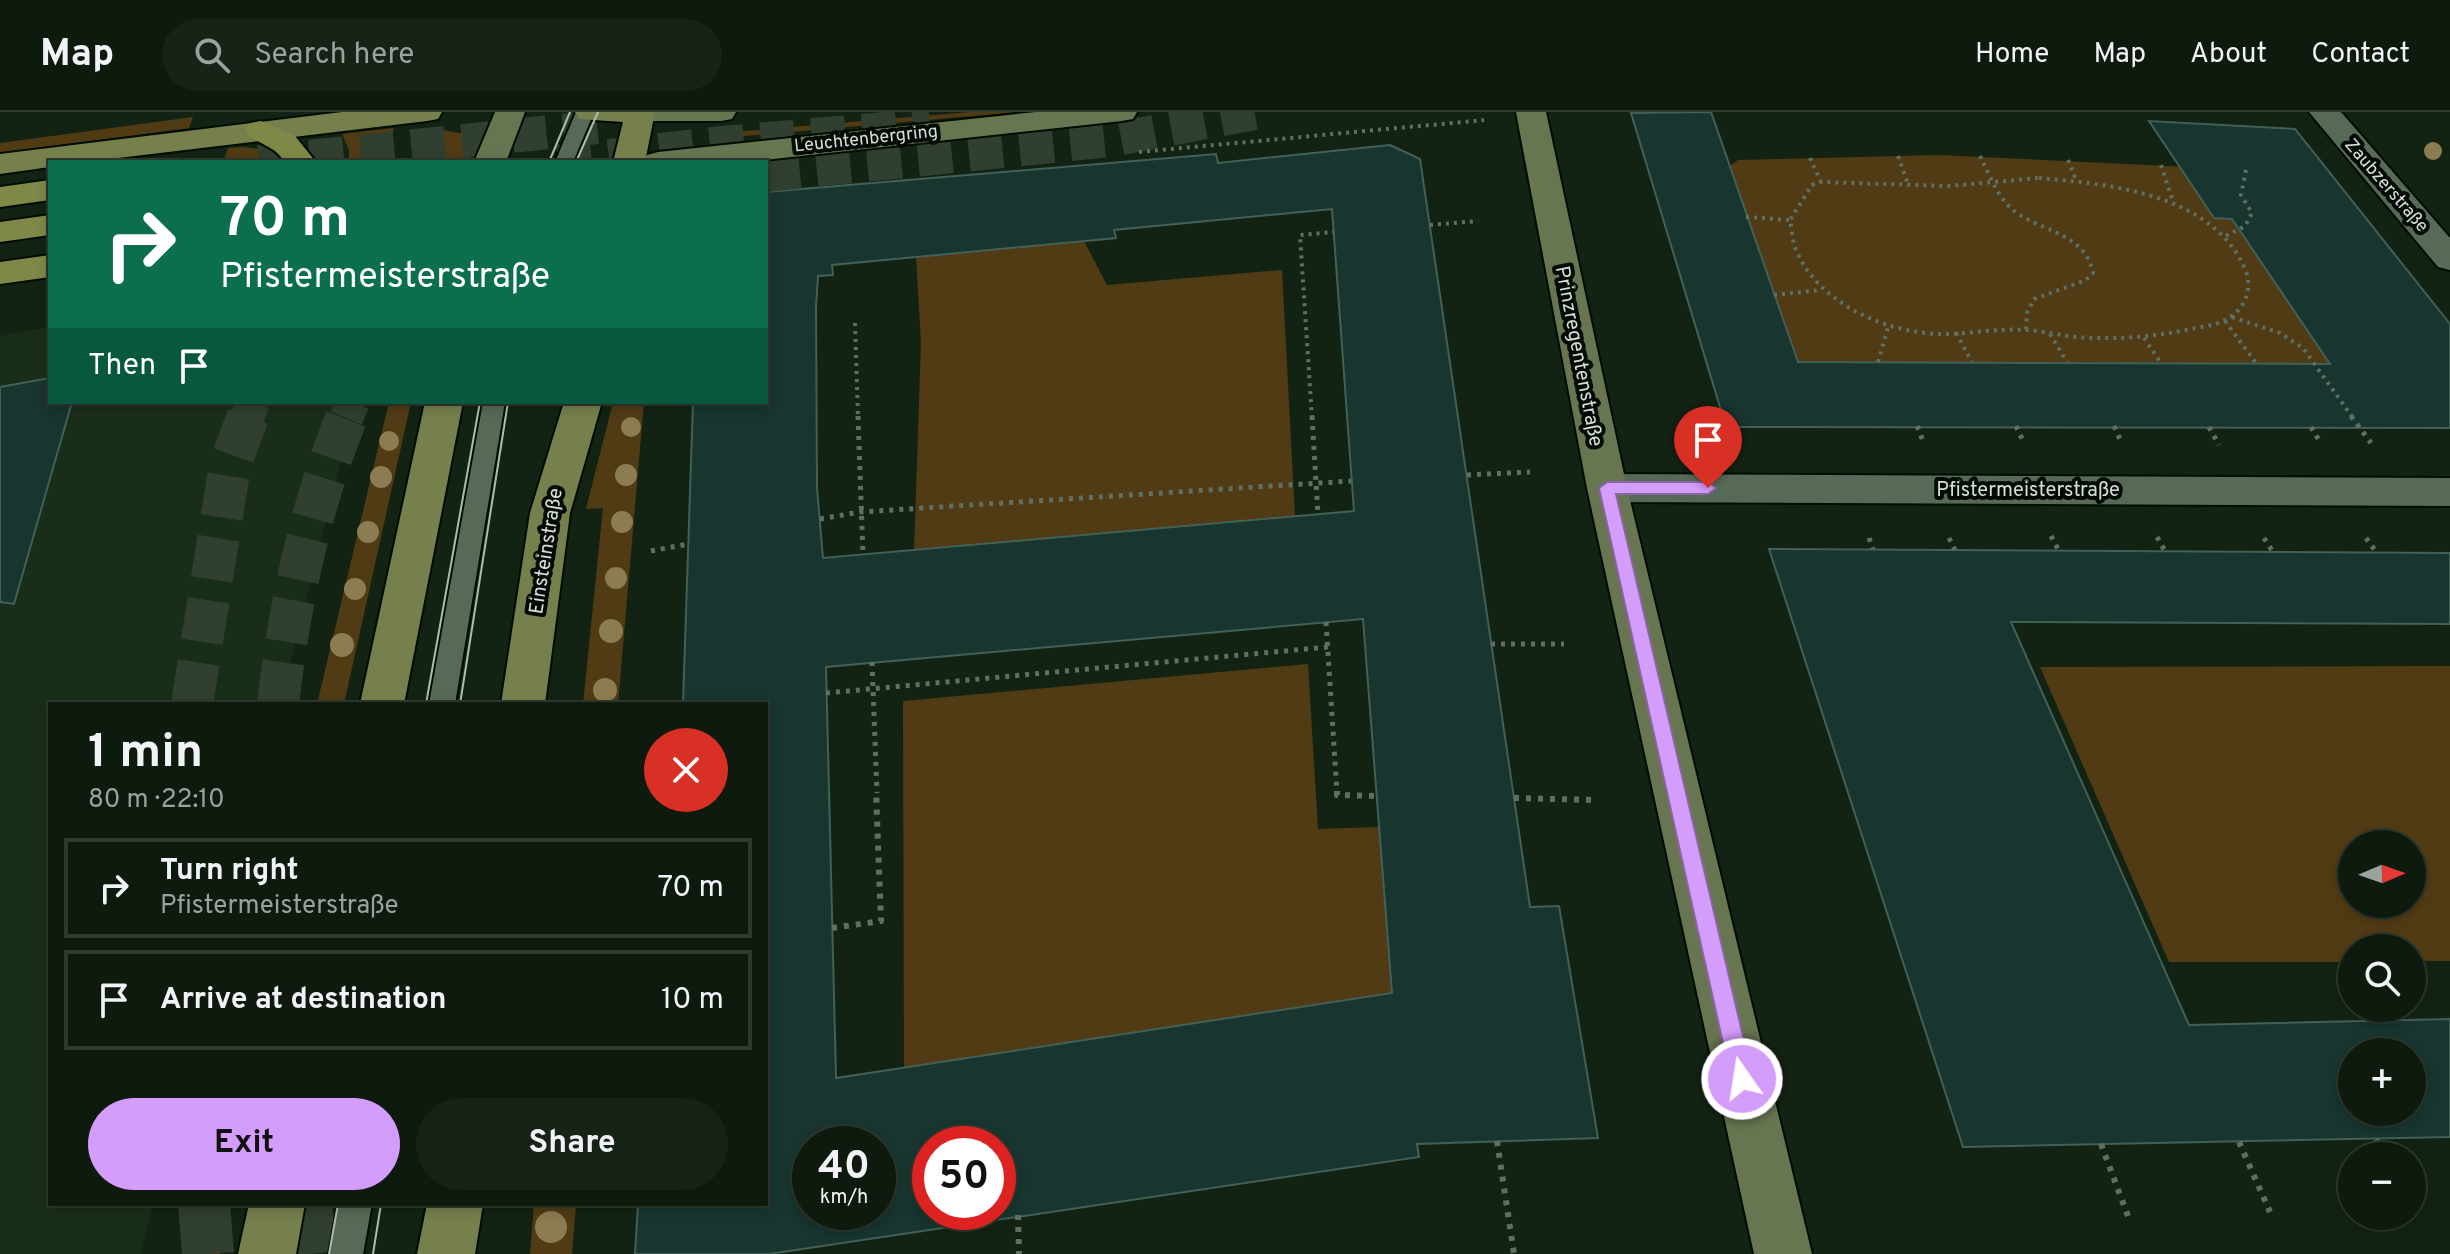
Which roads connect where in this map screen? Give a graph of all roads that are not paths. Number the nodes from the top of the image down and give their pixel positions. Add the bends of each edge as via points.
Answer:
1 (427, 112) edge
2 (510, 112) edge
3 (588, 112) edge
4 (641, 112) edge
5 (721, 112) edge
6 (1122, 112) edge
7 (1531, 112) edge
8 (2324, 112) edge
9 (261, 130) junction
10 (299, 160) edge
11 (491, 160) edge
12 (565, 160) edge
13 (629, 160) edge
14 (677, 160) edge
15 (0, 164) edge
16 (48, 190) edge
17 (0, 197) edge
18 (48, 225) edge
19 (0, 232) edge
20 (2450, 259) edge
21 (48, 266) edge
22 (0, 273) edge
23 (444, 404) edge
24 (494, 404) edge
25 (582, 404) edge
26 (1607, 488) junction
27 (2450, 492) edge
28 (382, 702) edge
29 (442, 702) edge
30 (523, 702) edge
31 (277, 1206) edge
32 (355, 1206) edge
33 (455, 1206) edge
34 (267, 1254) edge
35 (346, 1254) edge
36 (446, 1254) edge
37 (1783, 1254) edge

1 - 9 main road
2 - 11 main road
3 - 4 main road
3 - 12 lane
4 - 5 main road
4 - 13 main road
6 - 14 main road, Leuchtenbergring
7 - 26 main road, Prinzregentenstraße
8 - 20 street, Zaubzerstraße
9 - 10 highway via 287,144
9 - 15 main road
16 - 17 highway
18 - 19 highway
21 - 22 highway
23 - 28 main road
24 - 29 lane
25 - 30 main road, Einsteinstraße via 546,531
26 - 27 street, Pfistermeisterstraße
26 - 37 main road, Prinzregentenstraße
31 - 34 main road
32 - 35 lane
33 - 36 main road

